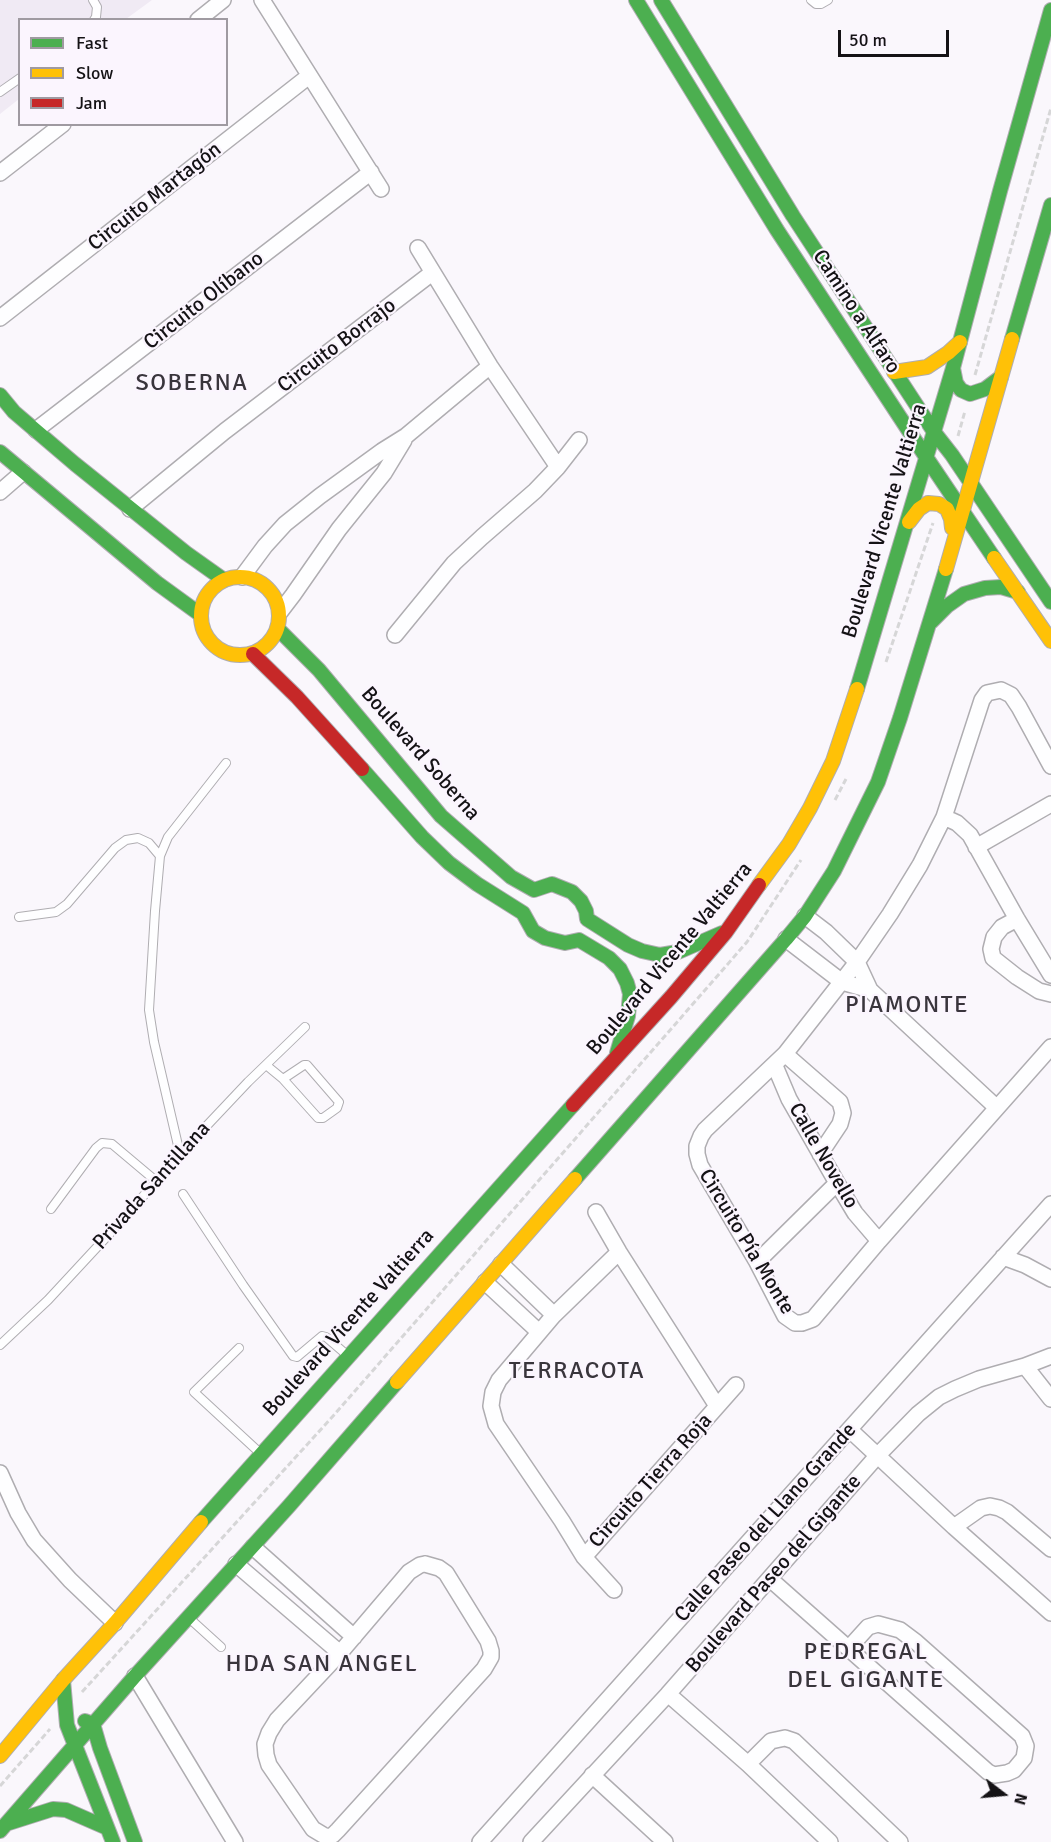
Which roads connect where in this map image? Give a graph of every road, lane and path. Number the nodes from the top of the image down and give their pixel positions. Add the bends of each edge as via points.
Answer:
1 (93, 0) edge
2 (223, 0) edge
3 (262, 0) edge
4 (636, 0) edge
5 (661, 0) edge
6 (811, 0) edge
7 (828, 0) edge
8 (1051, 10) edge
9 (94, 18) edge
10 (200, 18) edge
11 (309, 76) junction
12 (18, 79) edge
13 (0, 92) edge
14 (60, 126) edge
15 (371, 172) junction
16 (0, 173) edge
17 (381, 189) dead end
18 (1051, 205) edge
19 (418, 248) dead end
20 (432, 273) junction
21 (0, 318) edge
22 (960, 342) junction
23 (490, 366) junction
24 (953, 368) junction
25 (894, 372) junction
26 (1001, 377) junction
27 (0, 395) edge
28 (36, 430) junction
29 (934, 432) junction
30 (406, 436) junction
31 (579, 440) dead end
32 (0, 452) edge
33 (926, 457) junction
34 (558, 467) junction
35 (23, 472) junction
36 (970, 482) junction
37 (0, 492) edge
38 (130, 508) junction
39 (962, 510) junction
40 (908, 523) junction
41 (953, 547) junction
42 (242, 577) junction
43 (224, 580) junction
44 (1018, 592) junction
45 (1051, 602) edge
46 (280, 612) junction
47 (201, 615) junction
48 (928, 624) junction
49 (278, 629) junction
50 (395, 635) dead end
51 (1051, 641) edge
52 (253, 654) junction
53 (226, 763) dead end
54 (1051, 766) edge
55 (1051, 804) edge
56 (944, 817) junction
57 (976, 847) junction
58 (160, 856) junction
59 (534, 890) junction
60 (523, 913) junction
61 (805, 916) junction
62 (19, 917) dead end
63 (587, 919) junction
64 (1017, 919) junction
65 (726, 932) junction
66 (786, 939) junction
67 (579, 940) junction
68 (857, 962) junction
69 (1051, 975) edge
70 (842, 982) junction
71 (870, 990) junction
72 (1051, 994) edge
73 (305, 1028) dead end
74 (1051, 1047) edge
75 (785, 1054) junction
76 (615, 1060) junction
77 (266, 1065) junction
78 (775, 1066) junction
79 (283, 1078) junction
80 (996, 1107) junction
81 (180, 1154) junction
82 (820, 1154) junction
83 (156, 1181) junction
84 (837, 1184) junction
85 (183, 1194) dead end
86 (1051, 1204) edge
87 (51, 1209) dead end
88 (596, 1212) dead end
89 (879, 1241) junction
90 (619, 1252) junction
91 (1004, 1257) junction
92 (757, 1262) junction
93 (501, 1264) junction
94 (1051, 1279) edge
95 (485, 1282) junction
96 (554, 1315) junction
97 (539, 1332) junction
98 (0, 1345) edge
99 (239, 1348) dead end
100 (348, 1356) junction
101 (1051, 1356) edge
102 (1025, 1366) junction
103 (736, 1385) dead end
104 (1051, 1399) edge
105 (717, 1406) junction
106 (850, 1430) junction
107 (261, 1454) junction
108 (878, 1455) junction
109 (0, 1473) edge
110 (954, 1527) junction
111 (253, 1547) junction
112 (1051, 1549) edge
113 (584, 1557) junction
114 (236, 1564) junction
115 (770, 1579) junction
116 (614, 1590) dead end
117 (1051, 1613) edge
118 (188, 1617) junction
119 (115, 1623) junction
120 (354, 1636) junction
121 (221, 1647) dead end
122 (849, 1648) junction
123 (340, 1653) junction
124 (135, 1676) junction
125 (63, 1680) junction
126 (668, 1694) junction
127 (65, 1711) junction
128 (93, 1724) junction
129 (75, 1745) junction
130 (0, 1756) edge
131 (748, 1764) junction
132 (592, 1775) junction
133 (105, 1827) junction
134 (3, 1828) edge
135 (112, 1842) edge
136 (135, 1842) edge
137 (235, 1842) edge
138 (480, 1842) edge
139 (531, 1842) edge
140 (665, 1842) edge
141 (830, 1842) edge
142 (900, 1842) edge

1 - 9 lane via 97,7
2 - 10 street
3 - 11 street
4 - 33 main road, Camino a Alfaro via 777,230
5 - 25 main road, Camino a Alfaro
6 - 7 lane via 816,4
8 - 22 main road, Boulevard Vicente Valtierra
11 - 15 street
11 - 21 street, Circuito Martagón
12 - 13 lane
14 - 16 street
15 - 17 street
15 - 28 street, Circuito Olíbano
18 - 26 main road
19 - 20 street
20 - 23 street
20 - 38 street, Circuito Borrajo
22 - 24 main road, Boulevard Vicente Valtierra
22 - 25 main road via 927,367
23 - 30 street
23 - 34 street
24 - 26 main road via 956,383 970,394
24 - 29 main road, Boulevard Vicente Valtierra
25 - 29 main road, Camino a Alfaro
26 - 36 main road
27 - 28 main road via 11,415
28 - 38 main road
29 - 33 main road, Boulevard Vicente Valtierra
29 - 36 main road, Camino a Alfaro
30 - 42 street via 285,524
30 - 46 street via 384,473
31 - 34 street
32 - 35 main road
33 - 39 main road, Camino a Alfaro
33 - 40 main road, Boulevard Vicente Valtierra
34 - 50 street via 454,563
35 - 37 street
35 - 47 main road
36 - 39 main road
36 - 45 main road, Camino a Alfaro
38 - 43 main road
39 - 41 main road
39 - 44 main road, Camino a Alfaro
40 - 41 main road via 928,503 939,504 951,519
40 - 65 main road, Boulevard Vicente Valtierra via 833,761 789,844
41 - 48 main road
42 - 43 main road
42 - 46 main road via 267,587
43 - 47 main road via 204,601
44 - 48 main road via 1000,587 964,594
44 - 51 main road, Camino a Alfaro
46 - 49 main road
47 - 52 main road via 202,628 217,648 228,654
48 - 61 main road via 878,782 834,871
49 - 52 main road via 263,649
49 - 59 main road, Boulevard Soberna via 319,670 441,816 511,877
52 - 60 main road via 449,863
53 - 58 lane via 168,837
54 - 56 street, Circuito Pía Monte via 1011,695 1001,690 987,693
55 - 57 street
56 - 57 street via 964,829
56 - 68 street, Circuito Pía Monte via 914,875
57 - 64 street
58 - 62 lane via 149,843 138,838 126,840 62,908
58 - 81 lane via 149,1010
59 - 60 main road
59 - 63 main road via 552,885 572,892 581,901
60 - 67 main road via 533,931 545,938 565,943
61 - 66 main road
61 - 68 street
63 - 65 main road via 628,945 660,955 678,952
63 - 67 main road
64 - 69 street
64 - 72 street via 994,937 993,958 1039,991
65 - 76 main road, Boulevard Vicente Valtierra
66 - 70 street
66 - 93 main road
67 - 76 main road via 609,958 627,983 628,1016
68 - 70 street, Circuito Pía Monte
68 - 71 street
70 - 71 street
70 - 75 street, Circuito Pía Monte
71 - 80 street
73 - 77 lane, Privada Santillana
74 - 80 street, Circuito Pía Monte
75 - 78 street, Circuito Pía Monte
75 - 82 street via 840,1102 840,1124
76 - 100 main road, Boulevard Vicente Valtierra
77 - 79 lane
77 - 81 lane, Privada Santillana
78 - 82 street, Calle Novello
78 - 92 street, Circuito Pía Monte via 705,1130 697,1146 705,1175
79 - 79 lane via 318,1118 337,1108 339,1102 307,1065
80 - 89 street, Circuito Pía Monte
81 - 83 lane, Privada Santillana
82 - 84 street, Calle Novello
83 - 87 lane via 112,1144 102,1143
83 - 98 lane, Privada Santillana via 48,1300
84 - 89 street, Calle Novello
84 - 92 street
85 - 100 lane via 293,1356 322,1336
86 - 91 street, Calle Paseo del Llano Grande
88 - 90 street, Circuito Tierra Roja
89 - 92 street, Circuito Pía Monte via 813,1319 802,1323 785,1316
90 - 96 street, Circuito Tierra Roja
90 - 105 street, Circuito Tierra Roja
91 - 94 street
91 - 106 street, Calle Paseo del Llano Grande
93 - 95 main road
93 - 96 street
95 - 97 street
95 - 111 main road
96 - 97 street, Circuito Tierra Roja
97 - 113 street, Circuito Tierra Roja via 499,1380 492,1392 491,1406 496,1424
99 - 107 lane via 194,1392
100 - 107 main road, Boulevard Vicente Valtierra
101 - 102 street, Boulevard Paseo del Gigante
102 - 104 street
102 - 108 street, Boulevard Paseo del Gigante via 979,1379 939,1397
103 - 105 street, Circuito Tierra Roja
105 - 113 street, Circuito Tierra Roja
106 - 108 street
106 - 138 street, Calle Paseo del Llano Grande
107 - 119 main road, Boulevard Vicente Valtierra
108 - 110 street
108 - 115 street, Boulevard Paseo del Gigante
109 - 119 street via 34,1540
110 - 112 street via 981,1508 999,1508
110 - 117 street
111 - 114 main road
111 - 120 street
113 - 116 street, Circuito Tierra Roja
114 - 118 main road
114 - 123 street
115 - 122 street
115 - 126 street, Boulevard Paseo del Gigante
118 - 121 lane
118 - 124 main road
119 - 125 main road, Boulevard Vicente Valtierra
120 - 123 street
120 - 123 street via 409,1572 425,1564 446,1573 488,1641 491,1657 346,1822 328,1836 313,1828 269,1765 265,1744 278,1720
122 - 122 street via 994,1776 1014,1770 1024,1758 1026,1746 1022,1736 900,1630 878,1624 868,1627
124 - 128 main road
124 - 137 street
125 - 127 main road
125 - 130 main road, Boulevard Vicente Valtierra
126 - 131 street
126 - 132 street, Boulevard Paseo del Gigante
127 - 128 main road
127 - 129 main road
128 - 129 main road
128 - 136 main road
129 - 133 main road
129 - 134 main road
131 - 141 street
131 - 142 street via 771,1741 794,1741
132 - 139 street, Boulevard Paseo del Gigante
132 - 140 street
133 - 134 main road via 66,1810 53,1809
133 - 135 main road

